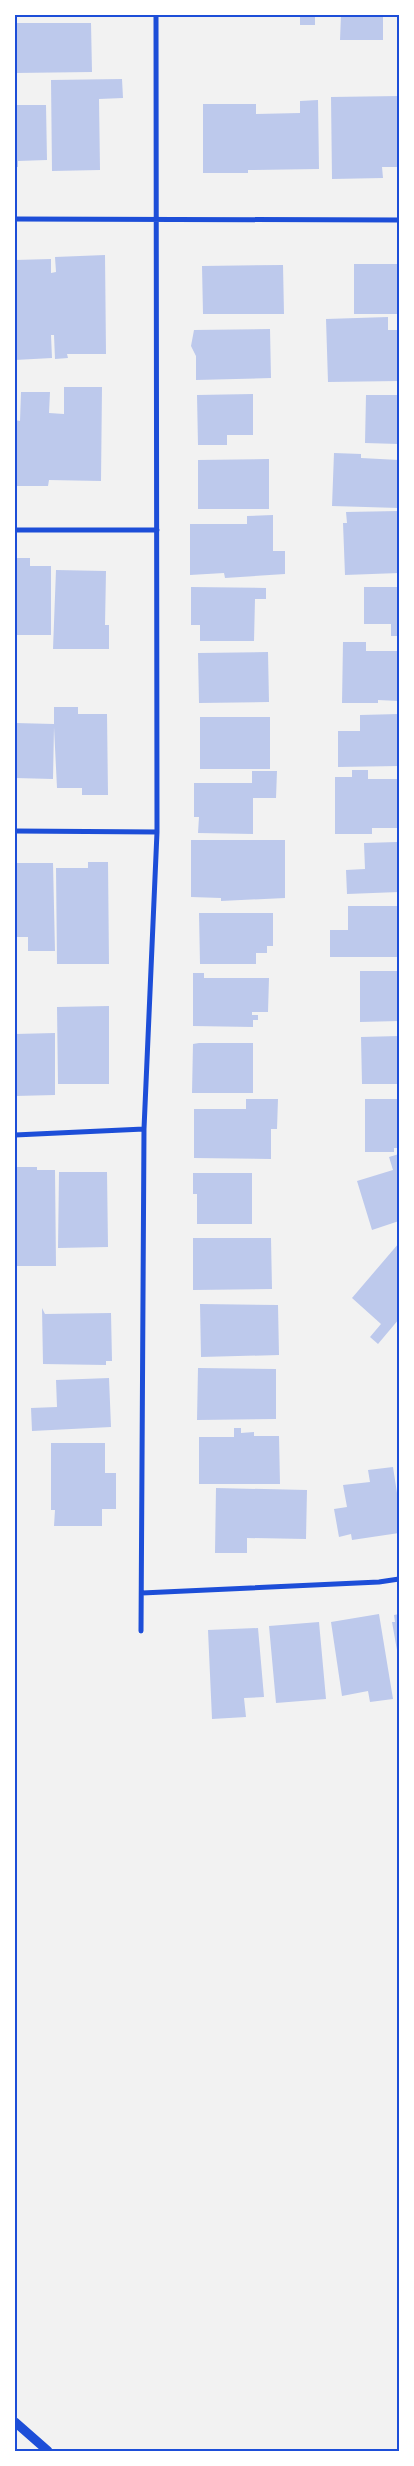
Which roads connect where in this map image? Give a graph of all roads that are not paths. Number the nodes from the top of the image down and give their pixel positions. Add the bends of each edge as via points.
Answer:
1 (156, 15) edge
2 (15, 219) edge
3 (157, 220) junction
4 (399, 220) edge
5 (15, 530) edge
6 (157, 530) junction
7 (15, 831) edge
8 (157, 832) junction
9 (144, 1129) junction
10 (15, 1135) edge
11 (399, 1579) edge
12 (142, 1593) junction
13 (141, 1631) dead end
14 (15, 2422) edge
15 (48, 2451) edge

1 - 3 street
2 - 3 street
3 - 4 street
3 - 6 street
5 - 6 street
6 - 8 street
7 - 8 street
8 - 9 street
9 - 10 street
9 - 12 street
11 - 12 street
12 - 13 street
14 - 15 street

